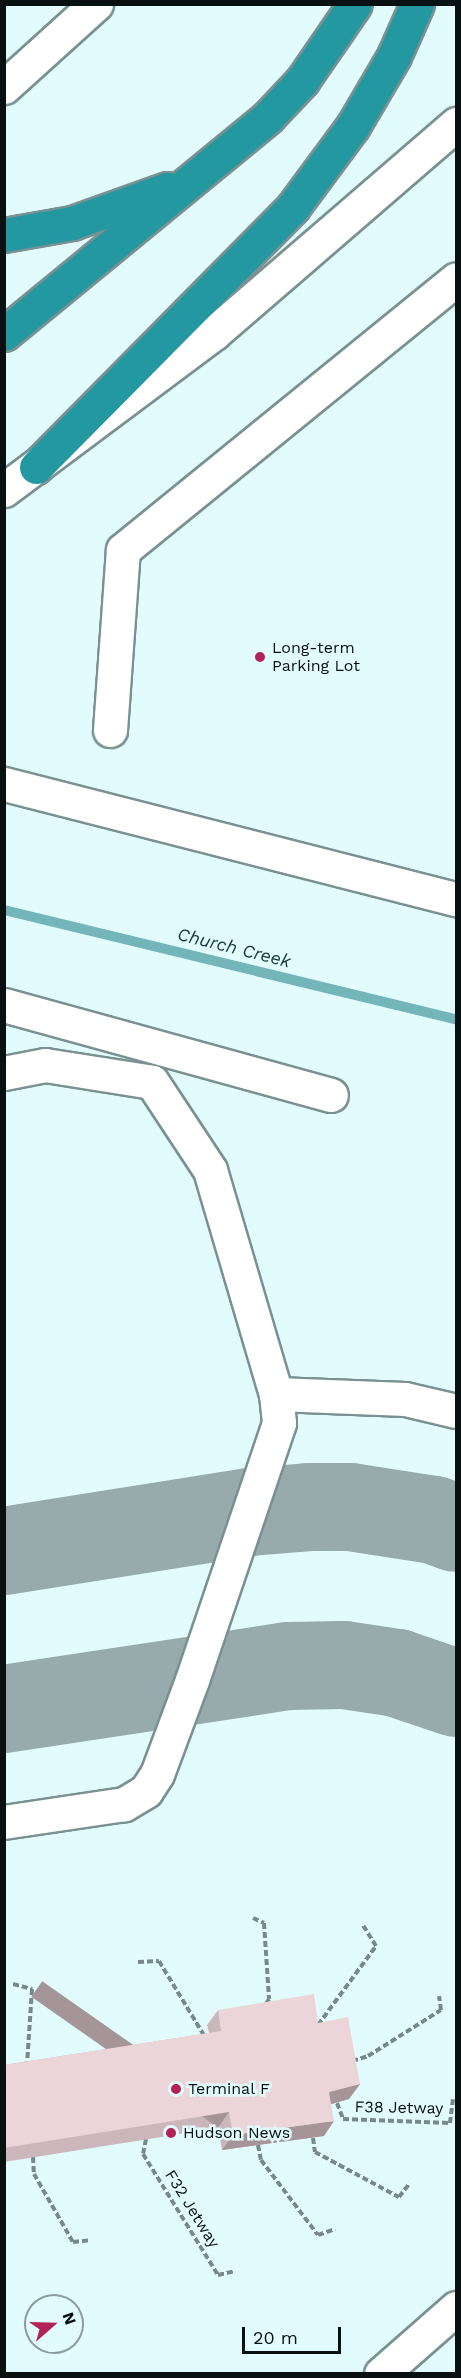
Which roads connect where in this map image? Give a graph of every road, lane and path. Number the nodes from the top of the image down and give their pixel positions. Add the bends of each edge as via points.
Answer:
1 (96, 4) edge
2 (355, 4) edge
3 (417, 4) edge
4 (4, 87) edge
5 (456, 124) edge
6 (203, 171) junction
7 (4, 235) edge
8 (456, 279) edge
9 (4, 334) edge
10 (36, 466) junction
11 (4, 490) edge
12 (110, 730) dead end
13 (4, 784) edge
14 (456, 899) edge
15 (4, 1005) edge
16 (4, 1073) edge
17 (332, 1095) dead end
18 (276, 1394) junction
19 (456, 1411) edge
20 (4, 1822) edge
21 (253, 1918) dead end
22 (363, 1925) dead end
23 (138, 1962) dead end
24 (13, 1984) dead end
25 (439, 1996) dead end
26 (263, 2008) edge
27 (315, 2029) edge
28 (211, 2046) edge
29 (38, 2062) edge
30 (343, 2064) edge
31 (453, 2099) dead end
32 (337, 2103) edge
33 (313, 2138) edge
34 (146, 2139) edge
35 (258, 2145) edge
36 (33, 2157) edge
37 (410, 2183) dead end
38 (335, 2229) dead end
39 (91, 2240) dead end
40 (235, 2271) dead end
41 (456, 2308) edge
42 (381, 2373) edge

1 - 4 street
2 - 6 highway via 302,81 268,117
3 - 10 highway via 394,56 353,126 293,207
5 - 10 street via 213,333
6 - 7 highway via 128,206 72,223
6 - 9 highway
8 - 12 street via 123,550
10 - 11 street
13 - 14 street
15 - 17 street
16 - 18 street via 45,1065 152,1082 210,1170
18 - 19 street via 405,1399
18 - 20 street via 279,1423 157,1774 146,1791 124,1804
21 - 26 path via 264,1923 269,1999
22 - 27 path via 376,1946
23 - 28 path via 159,1961
24 - 29 path via 32,1989 27,2064
25 - 30 path via 441,2010 368,2056
31 - 32 path, F38 Jetway via 450,2123 343,2119
33 - 37 path via 315,2152 399,2197
34 - 40 path, F32 Jetway via 143,2154 218,2275
35 - 38 path via 261,2160 318,2235
36 - 39 path via 34,2174 73,2242
41 - 42 street

